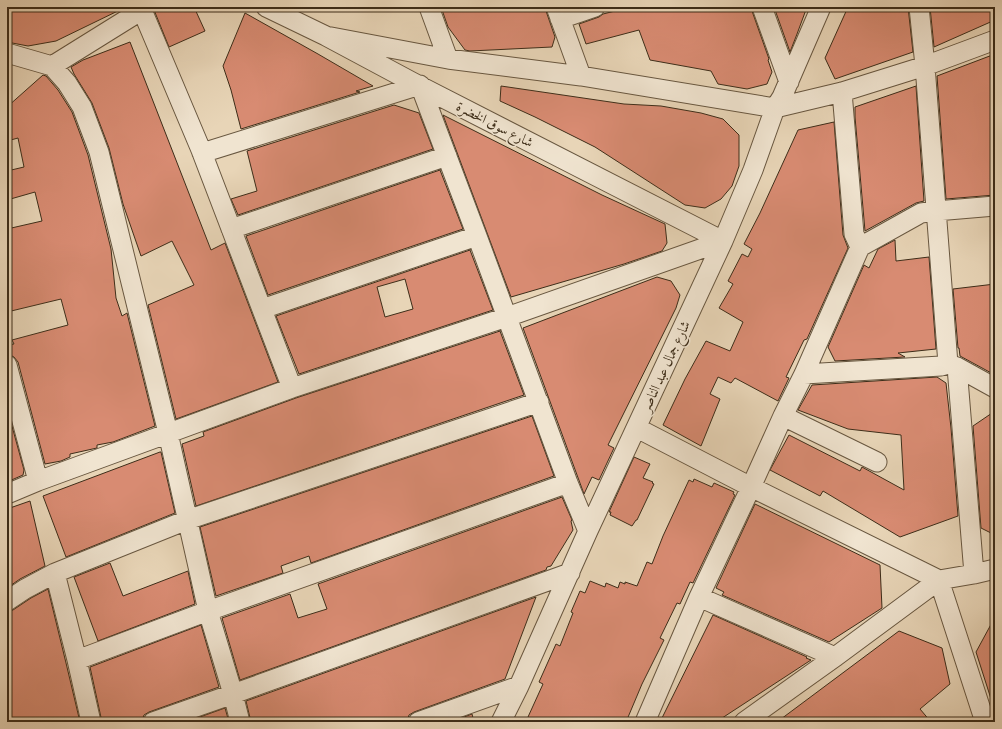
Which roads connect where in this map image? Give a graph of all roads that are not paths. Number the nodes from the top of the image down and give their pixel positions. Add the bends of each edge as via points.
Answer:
1 (266, 7) edge
2 (429, 7) edge
3 (595, 7) edge
4 (762, 7) edge
5 (821, 7) edge
6 (918, 7) edge
7 (143, 8) edge
8 (558, 13) edge
9 (326, 36) junction
10 (995, 40) edge
11 (7, 53) edge
12 (448, 58) junction
13 (52, 66) junction
14 (925, 66) junction
15 (581, 76) junction
16 (789, 82) junction
17 (420, 85) junction
18 (842, 92) junction
19 (776, 108) junction
20 (202, 153) junction
21 (447, 156) junction
22 (995, 206) edge
23 (936, 211) junction
24 (231, 229) junction
25 (477, 236) junction
26 (723, 242) junction
27 (860, 247) junction
28 (262, 309) junction
29 (507, 317) junction
30 (7, 365) edge
31 (953, 366) junction
32 (804, 374) junction
33 (292, 388) junction
34 (995, 388) edge
35 (539, 402) junction
36 (783, 416) junction
37 (637, 428) junction
38 (168, 433) junction
39 (877, 462) dead end
40 (38, 481) junction
41 (568, 483) junction
42 (752, 486) junction
43 (7, 494) edge
44 (187, 520) junction
45 (588, 531) junction
46 (995, 568) edge
47 (55, 573) junction
48 (570, 573) junction
49 (974, 574) junction
50 (939, 580) junction
51 (699, 597) junction
52 (7, 601) edge
53 (208, 611) junction
54 (835, 657) junction
55 (77, 660) junction
56 (519, 686) junction
57 (233, 694) junction
58 (995, 720) edge
59 (91, 722) edge
60 (153, 722) edge
61 (240, 722) edge
62 (418, 722) edge
63 (501, 722) edge
64 (645, 722) edge
65 (744, 722) edge
66 (985, 722) edge
67 (989, 722) edge

1 - 9 street, شارع سوق الخضرة
2 - 12 street
3 - 8 street
4 - 16 street
5 - 16 street, شارع جمال عبد الناصر
6 - 14 street
7 - 13 street
7 - 20 street
8 - 15 street
9 - 12 street
9 - 17 street, شارع سوق الخضرة
10 - 14 street
11 - 13 street
12 - 15 street
13 - 38 street via 67,83 82,107 99,152
14 - 18 street
14 - 23 street
15 - 19 street
16 - 19 street, شارع جمال عبد الناصر
17 - 20 street
17 - 21 street
17 - 26 street, شارع سوق الخضرة
18 - 19 street
18 - 27 street via 854,234
19 - 26 street, شارع جمال عبد الناصر
20 - 24 street
21 - 24 street
21 - 25 street
22 - 23 street
23 - 27 street via 921,213
23 - 31 street
24 - 28 street
25 - 28 street
25 - 29 street
26 - 29 street
26 - 37 street, شارع جمال عبد الناصر
27 - 32 street
28 - 33 street
29 - 33 street
29 - 35 street
30 - 40 street
31 - 32 street
31 - 34 street
31 - 49 street
32 - 36 street
33 - 38 street
35 - 41 street
35 - 44 street
36 - 39 street
36 - 42 street
37 - 42 street
37 - 45 street, شارع جمال عبد الناصر
38 - 40 street
38 - 44 street
40 - 43 street
41 - 45 street
41 - 53 street
42 - 50 street
42 - 51 street
44 - 47 street
44 - 53 street
45 - 48 street, شارع جمال عبد الناصر
46 - 49 street
47 - 52 street
47 - 55 street
48 - 56 street, شارع جمال عبد الناصر
48 - 57 street
49 - 50 street
50 - 54 street
50 - 66 street
51 - 54 street
51 - 64 street
53 - 55 street
53 - 57 street
54 - 65 street
55 - 59 street
56 - 62 street
56 - 63 street, شارع جمال عبد الناصر
57 - 60 street
57 - 61 street
58 - 67 street

